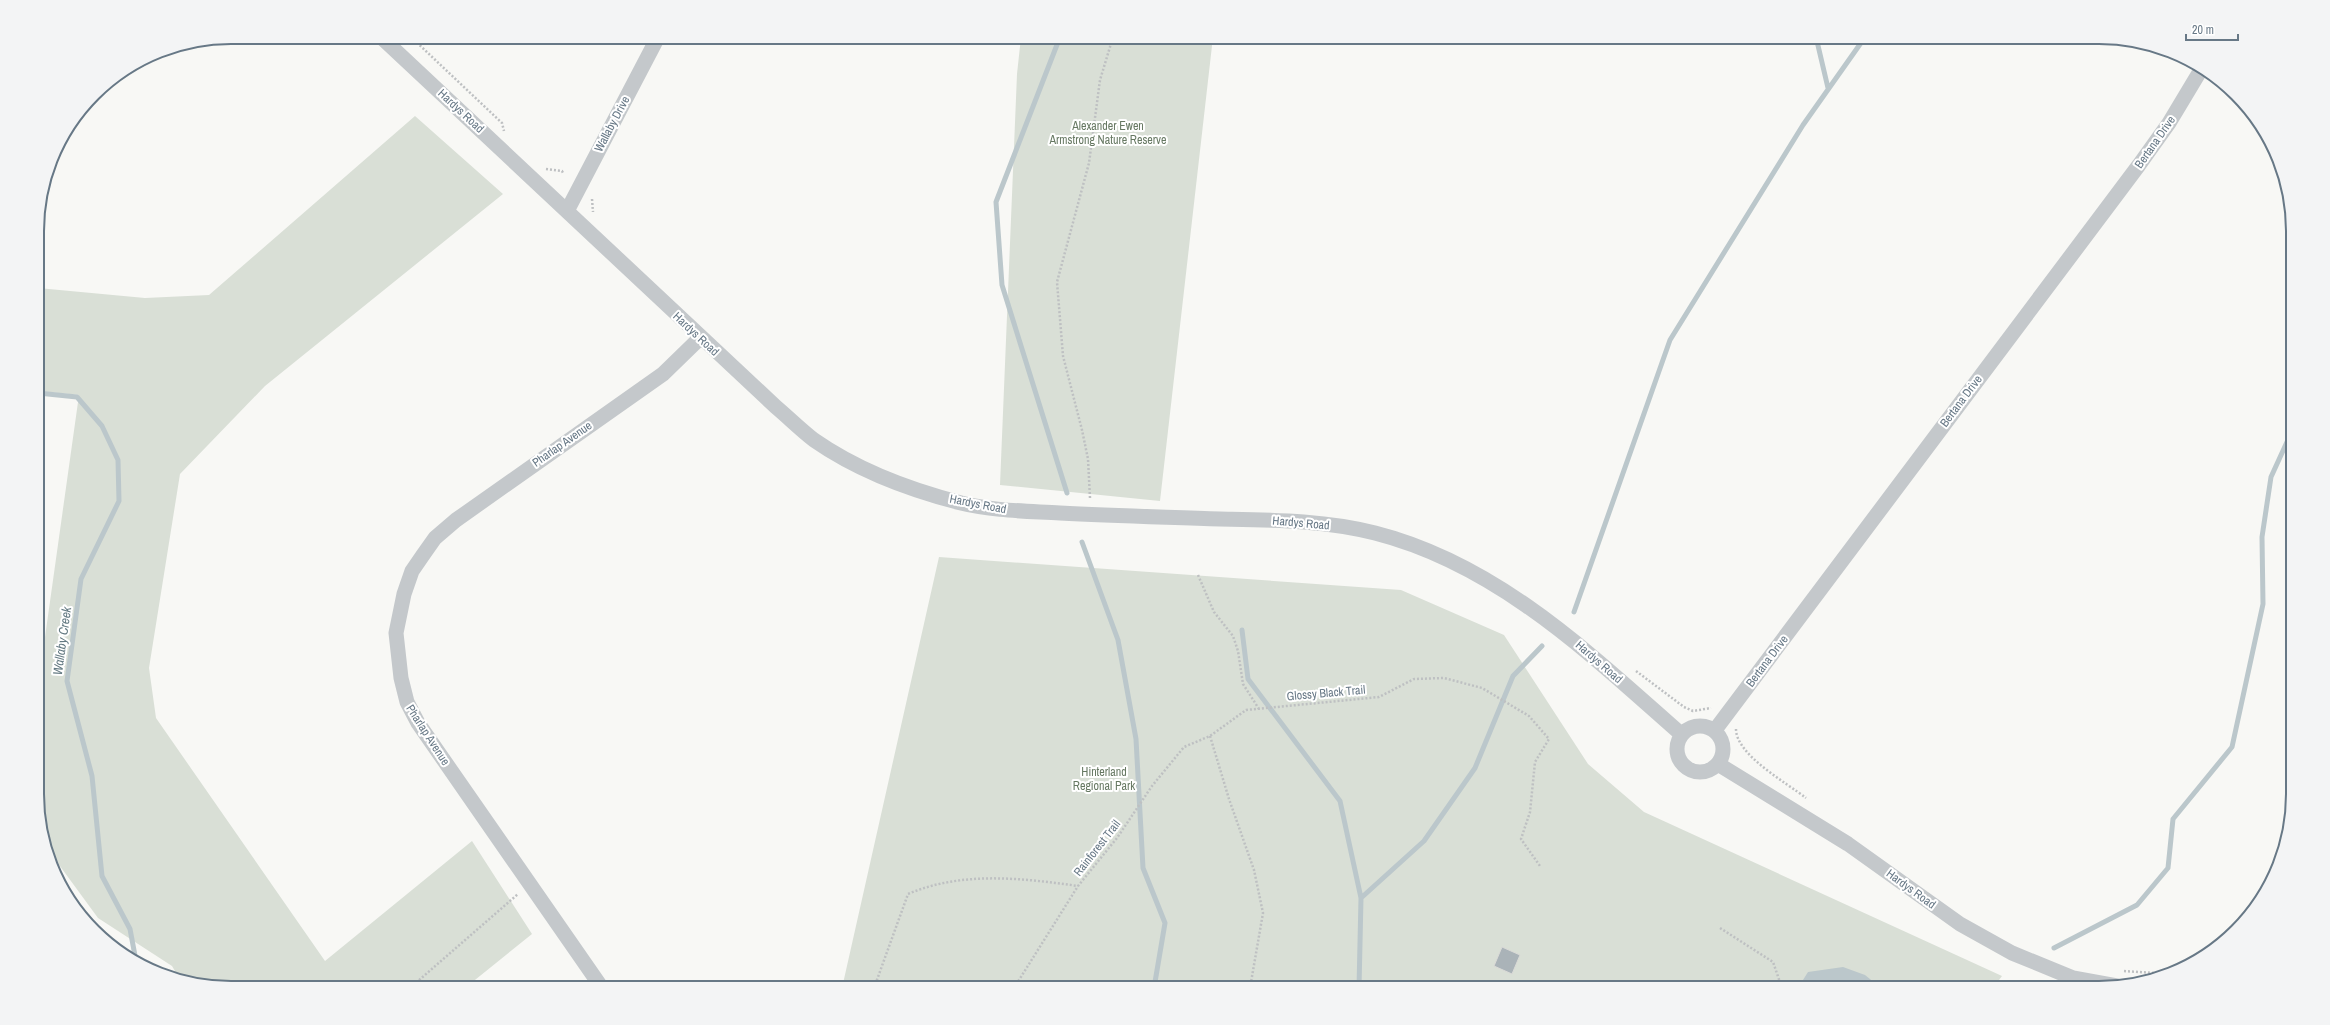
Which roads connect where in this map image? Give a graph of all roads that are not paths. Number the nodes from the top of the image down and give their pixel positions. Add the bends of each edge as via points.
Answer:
1 (388, 44) edge
2 (654, 44) edge
3 (2199, 73) edge
4 (567, 211) junction
5 (700, 338) junction
6 (1715, 730) junction
7 (1681, 734) junction
8 (1718, 764) junction
9 (597, 981) edge
10 (2090, 981) edge

1 - 4 street, Hardys Road
2 - 4 street, Wallaby Drive
3 - 6 street, Bertana Drive via 2169,123 2139,165
4 - 5 street, Hardys Road
5 - 7 street, Hardys Road via 814,440 853,463 910,488 962,503 1012,511 1311,523 1373,532 1420,547 1468,568 1570,636
5 - 9 street, Pharlap Avenue via 663,374 456,520 435,538 412,571 396,633 401,678 407,702 418,723
6 - 7 street via 1701,725 1686,729
6 - 8 street via 1723,746
7 - 8 street via 1676,752 1679,761 1686,768 1694,772 1703,772
8 - 10 street, Hardys Road via 1848,844 1960,924 2012,953 2073,978

